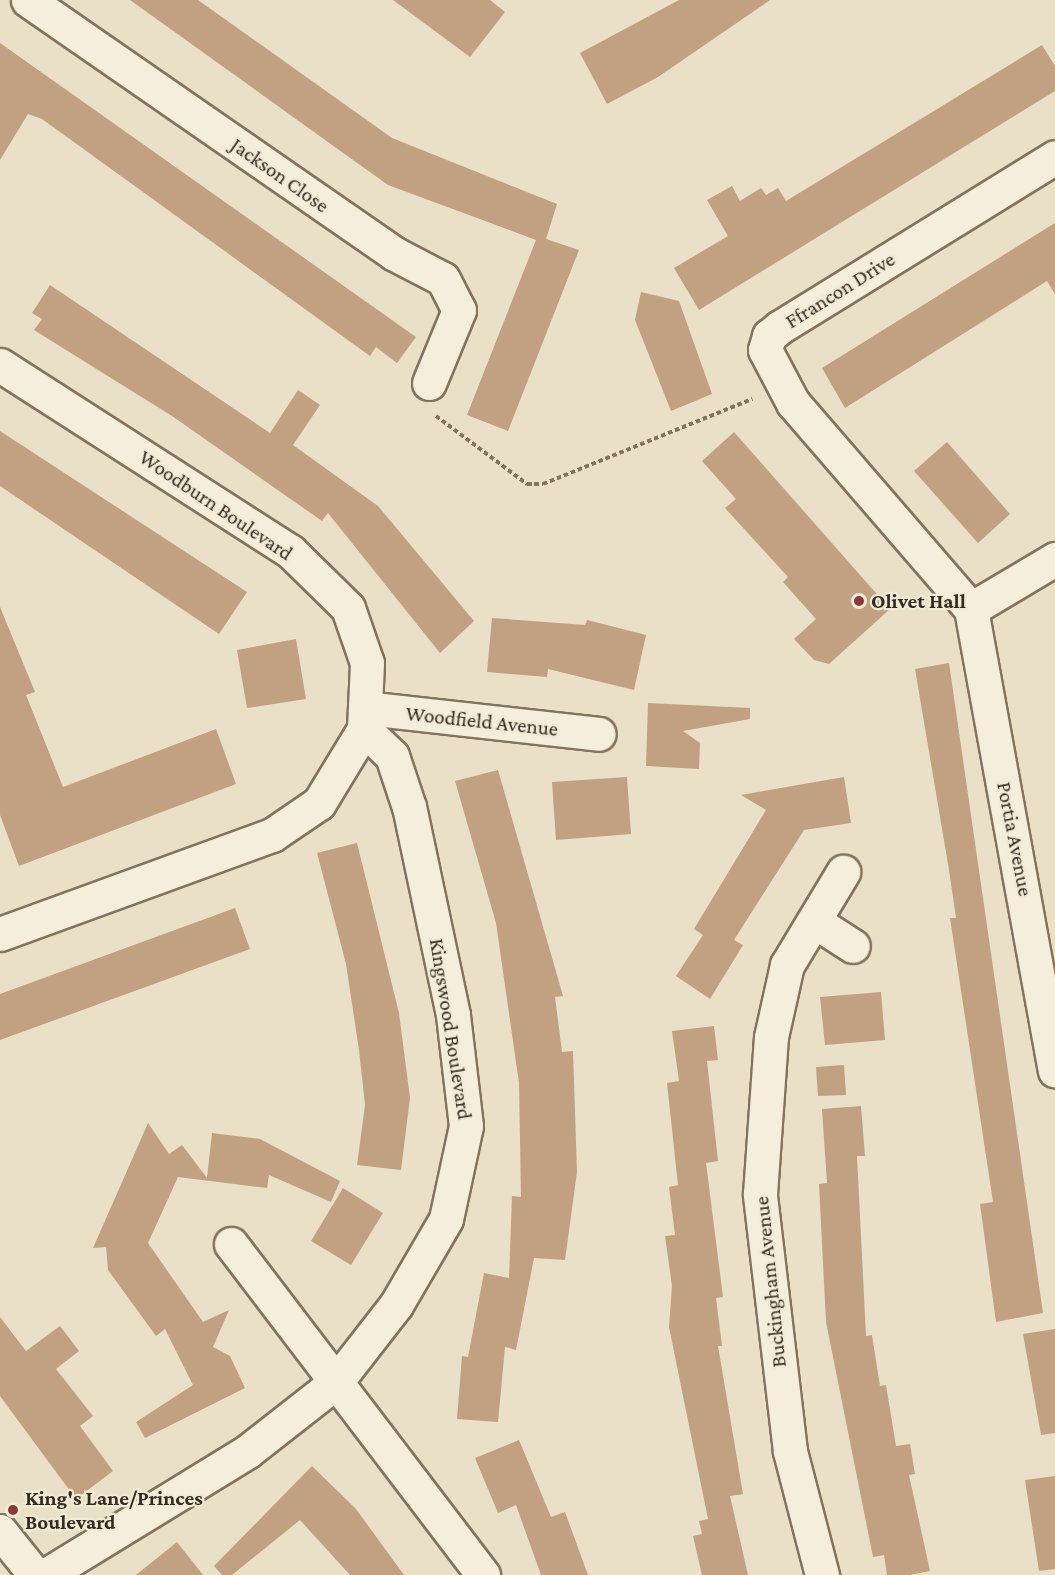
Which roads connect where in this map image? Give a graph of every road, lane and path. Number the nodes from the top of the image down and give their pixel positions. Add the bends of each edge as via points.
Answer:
1 (28, 0) edge
2 (1055, 157) edge
3 (0, 365) edge
4 (429, 383) joint
5 (781, 387) junction
6 (1055, 559) edge
7 (971, 609) junction
8 (364, 718) junction
9 (598, 734) dead end
10 (843, 872) dead end
11 (814, 921) junction
12 (3, 924) edge
13 (853, 946) dead end
14 (1055, 1070) edge
15 (231, 1244) dead end
16 (336, 1382) junction
17 (0, 1531) edge
18 (35, 1575) edge
19 (46, 1575) edge
20 (483, 1575) edge
21 (822, 1575) edge

1 - 4 street, Jackson Close via 393,254 443,279 459,310
2 - 5 street, Ffrancon Drive via 780,327 765,350
3 - 8 street, Woodburn Boulevard via 290,551 348,608 367,663
4 - 5 path via 421,405 527,484 543,484
5 - 7 street, Ffrancon Drive
6 - 7 street
7 - 14 street, Portia Avenue
8 - 9 street, Woodfield Avenue
8 - 12 street, Woodburn Boulevard via 319,803 272,835
8 - 16 street, Kingswood Boulevard via 392,756 409,807 453,1015 466,1126 446,1219 396,1305
10 - 11 street, Buckingham Avenue
11 - 13 street
11 - 21 street, Buckingham Avenue via 787,965 771,1037 760,1194 790,1451
15 - 16 street
16 - 19 street, Kingswood Boulevard via 248,1451
16 - 20 street
17 - 18 street

